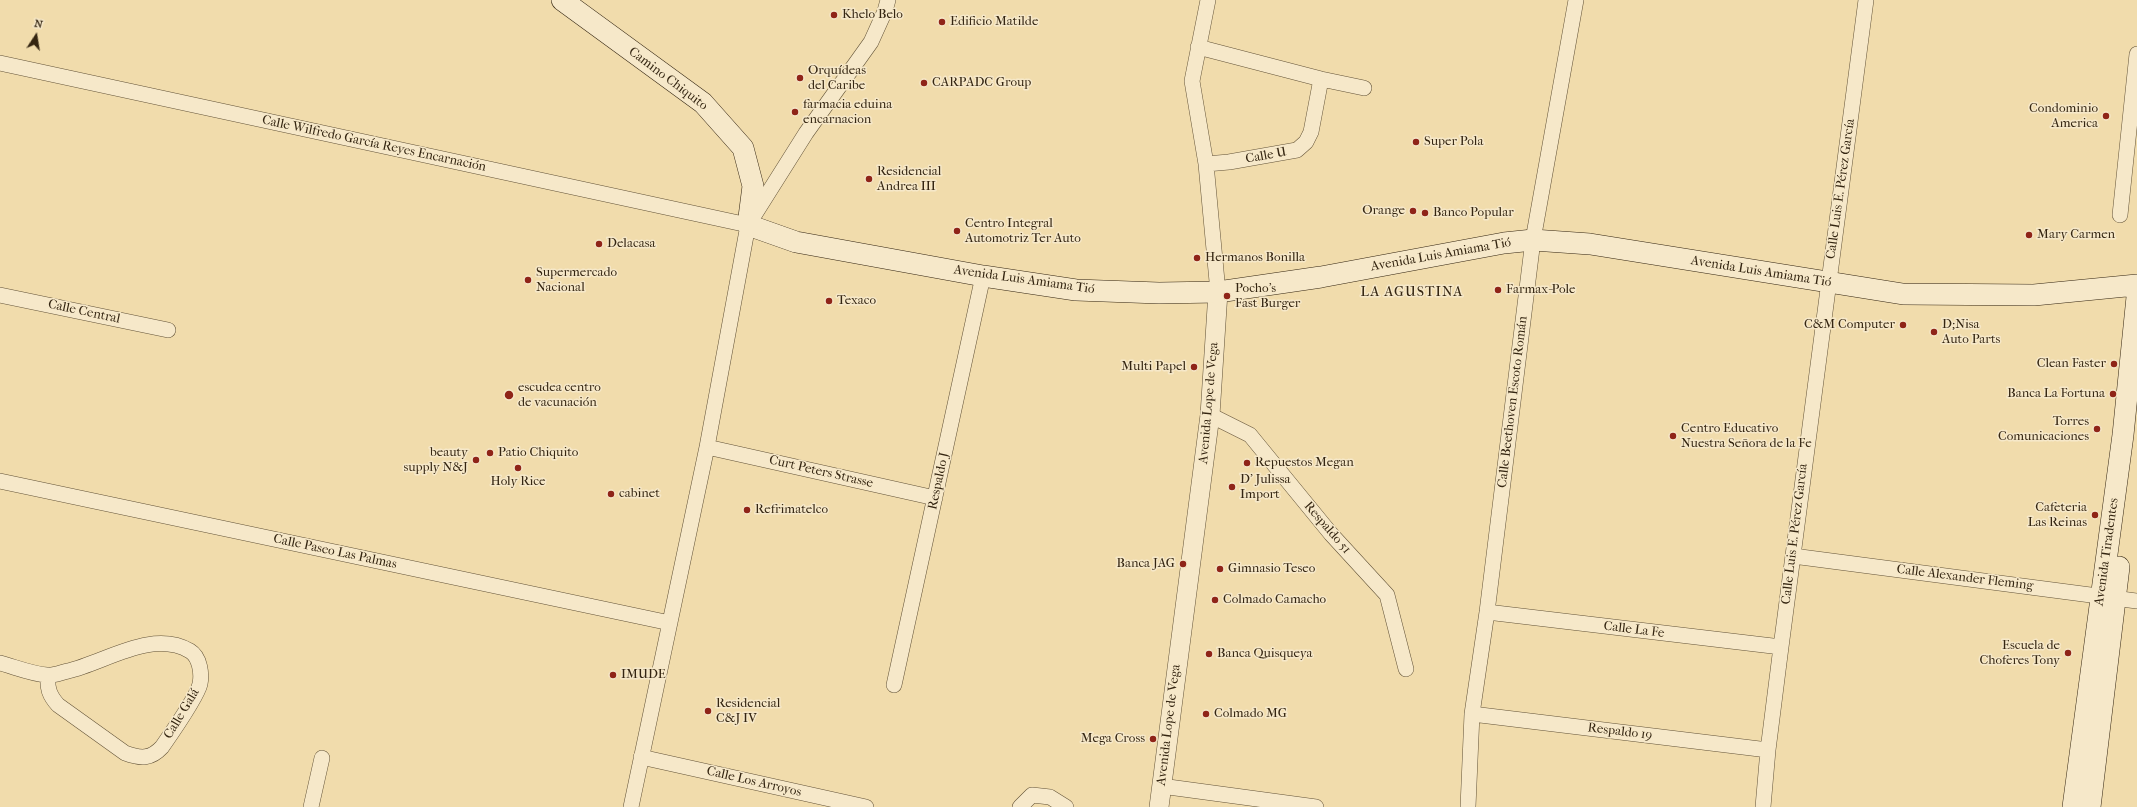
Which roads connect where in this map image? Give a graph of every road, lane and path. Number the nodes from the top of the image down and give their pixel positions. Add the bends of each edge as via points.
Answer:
1 (562, 0) edge
2 (888, 0) edge
3 (1208, 0) edge
4 (1576, 0) edge
5 (1866, 0) edge
6 (1198, 47) junction
7 (2137, 54) edge
8 (0, 63) edge
9 (1321, 79) junction
10 (1364, 88) dead end
11 (1206, 164) junction
12 (2120, 215) dead end
13 (748, 225) junction
14 (1533, 240) junction
15 (983, 276) junction
16 (1828, 283) junction
17 (2137, 285) edge
18 (1218, 292) junction
19 (0, 295) edge
20 (2137, 297) edge
21 (168, 330) dead end
22 (2137, 411) edge
23 (1210, 414) junction
24 (707, 447) junction
25 (0, 481) edge
26 (935, 498) junction
27 (1792, 556) junction
28 (2108, 597) junction
29 (2137, 601) edge
30 (1488, 612) junction
31 (670, 623) junction
32 (1781, 647) junction
33 (0, 663) edge
34 (1406, 669) dead end
35 (48, 676) junction
36 (894, 685) dead end
37 (1472, 714) junction
38 (1768, 750) junction
39 (642, 757) junction
40 (322, 758) dead end
41 (1161, 786) junction
42 (311, 807) edge
43 (631, 807) edge
44 (866, 807) edge
45 (1020, 807) edge
46 (1066, 807) edge
47 (1158, 807) edge
48 (1316, 807) edge
49 (1468, 807) edge
50 (1763, 807) edge
51 (2073, 807) edge
52 (2090, 807) edge

1 - 13 main road, Camino Chiquito via 703,103 743,148 753,186
2 - 13 street via 871,42 806,133
3 - 6 street, Avenida Lope de Vega
4 - 14 street, Calle Beethoven Escoto Román
5 - 16 street, Calle Luis E. Pérez García
6 - 9 street
6 - 11 street, Avenida Lope de Vega via 1192,81
7 - 12 street
8 - 13 street, Calle Wilfredo García Reyes Encarnación
9 - 10 street
9 - 11 street, Calle U via 1311,132 1306,142 1297,150
11 - 18 street, Avenida Lope de Vega
13 - 15 main road, Avenida Luis Amiama Tió via 796,242
13 - 24 street
14 - 16 main road, Avenida Luis Amiama Tió via 1590,244
14 - 18 main road, Avenida Luis Amiama Tió
14 - 30 street, Calle Beethoven Escoto Román
15 - 18 main road, Avenida Luis Amiama Tió via 1076,290
15 - 26 street, Respaldo J
16 - 17 main road, Avenida Luis Amiama Tió via 1903,294 2034,295
16 - 27 street, Calle Luis E. Pérez García
18 - 23 street, Avenida Lope de Vega
19 - 21 street, Calle Central
20 - 28 main road, Avenida Tiradentes
22 - 28 main road, Avenida Tiradentes
23 - 34 street, Respaldo 51 via 1250,435 1331,534 1387,595
23 - 41 street, Avenida Lope de Vega
24 - 26 street, Curt Peters Strasse
24 - 31 street
25 - 31 street, Calle Paseo Las Palmas
26 - 36 street, Respaldo J
27 - 28 street, Calle Alexander Fleming
27 - 32 street, Calle Luis E. Pérez García
28 - 29 street, Calle Alexander Fleming
28 - 51 main road, Avenida Tiradentes
28 - 52 main road, Avenida Tiradentes
30 - 32 street, Calle La Fe
30 - 37 street, Calle Beethoven Escoto Román
31 - 39 street
32 - 38 street, Calle Luis E. Pérez García
33 - 35 street, Calle Galá
35 - 35 street, Calle Galá via 86,667 146,645 162,643 178,645 192,652 199,662 201,673 200,686 162,747 156,754 146,758 125,754 58,705 50,696 47,687
37 - 38 street, Respaldo 19
37 - 49 street, Calle Beethoven Escoto Román
38 - 50 street, Calle Luis E. Pérez García
39 - 43 street
39 - 44 street, Calle Los Arroyos
40 - 42 street
41 - 47 street, Avenida Lope de Vega
41 - 48 street
45 - 46 street via 1032,795 1050,797

